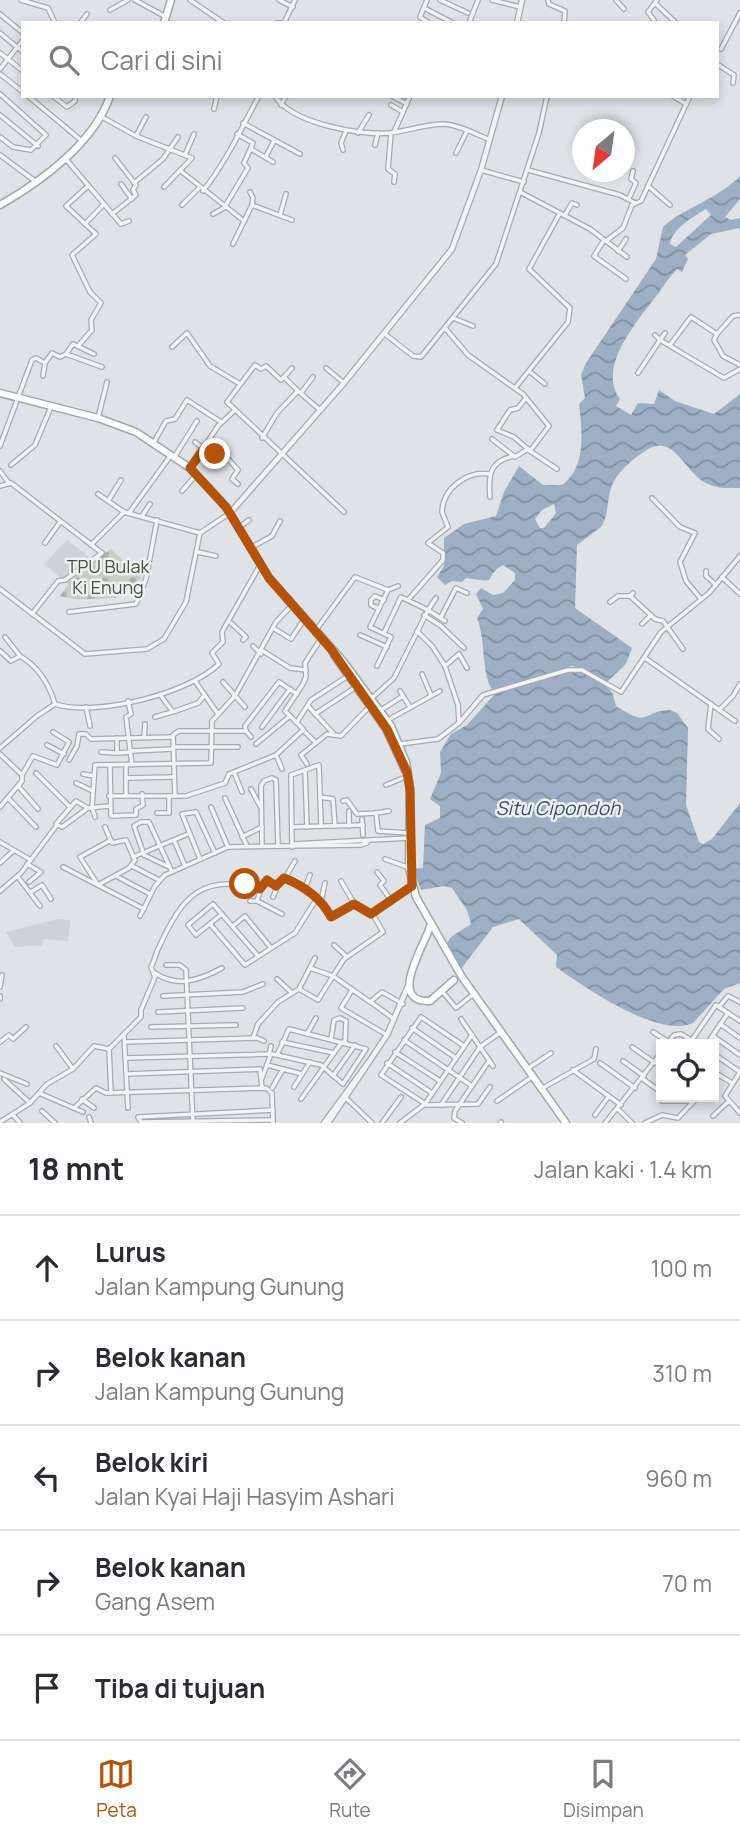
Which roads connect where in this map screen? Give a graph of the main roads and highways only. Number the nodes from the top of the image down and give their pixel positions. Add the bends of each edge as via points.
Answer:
1 (171, 0) edge
2 (165, 20) edge
3 (109, 98) edge
4 (0, 205) edge
5 (0, 393) edge
6 (331, 649) junction
7 (371, 702) junction
8 (407, 774) junction
9 (432, 932) junction
10 (452, 961) junction
11 (454, 980) junction
12 (500, 1034) junction
13 (564, 1123) edge

1 - 2 main road
3 - 4 main road via 102,117 82,141
5 - 6 main road via 97,418 154,442 190,468 230,513 260,565
6 - 7 main road
6 - 7 main road
7 - 8 main road
7 - 8 main road via 388,720
8 - 9 main road via 409,868
9 - 10 main road
9 - 11 main road via 409,981 412,993 423,1001 431,1000
10 - 11 main road
10 - 12 main road
11 - 12 main road via 460,981
12 - 13 main road
12 - 13 main road

